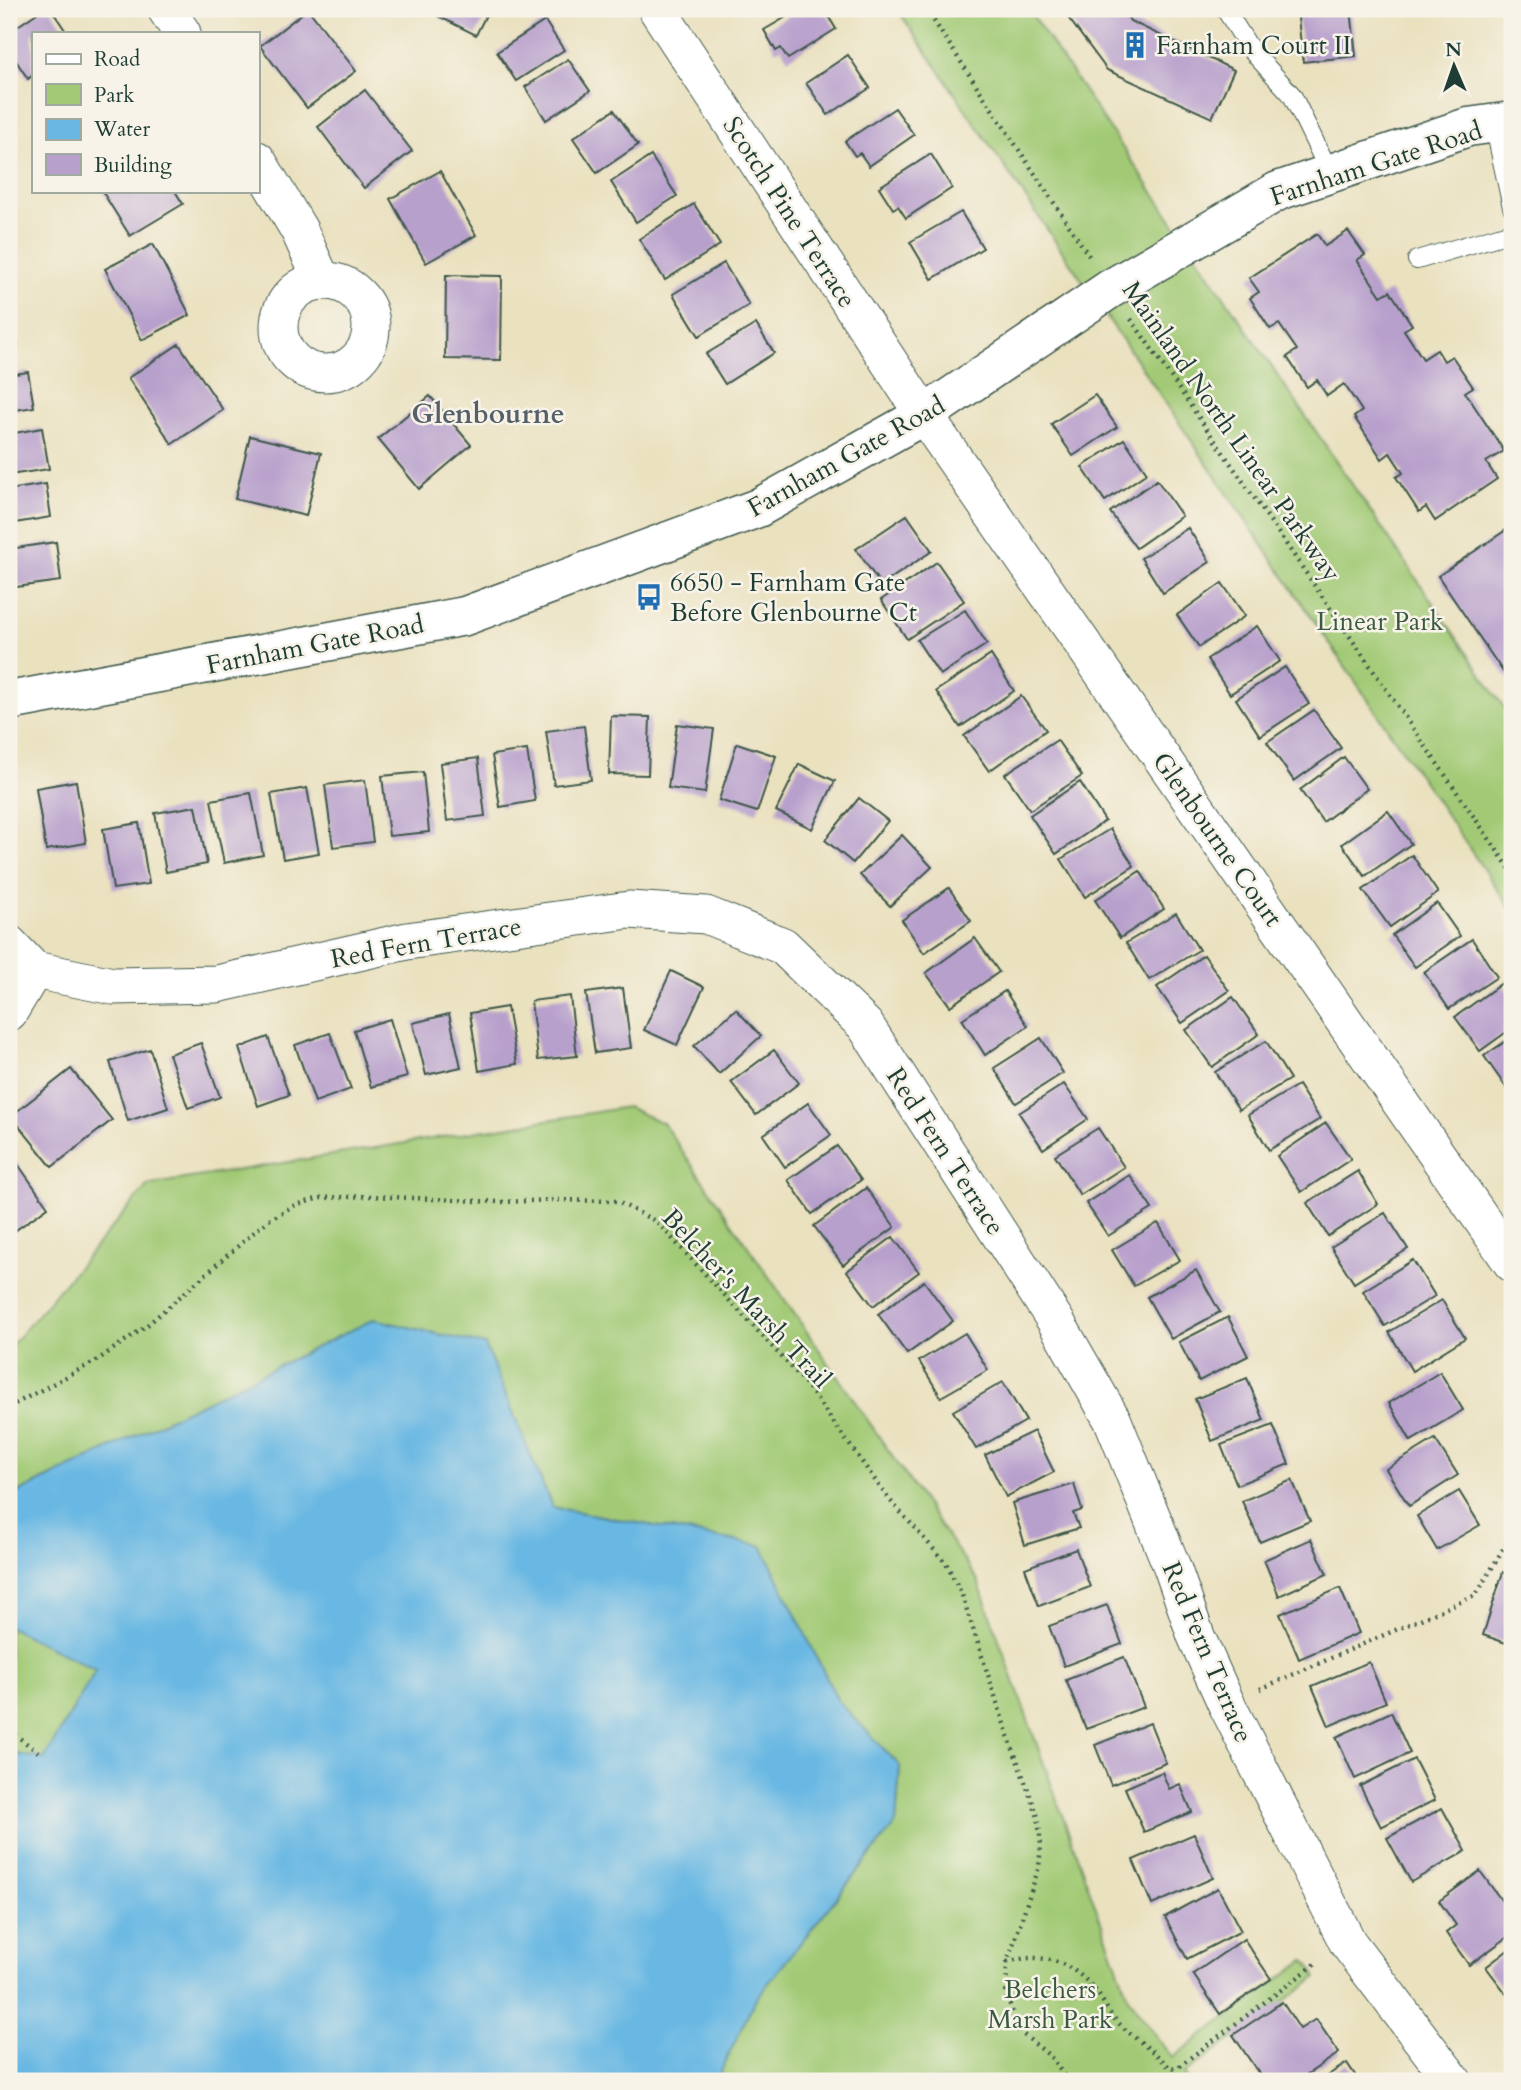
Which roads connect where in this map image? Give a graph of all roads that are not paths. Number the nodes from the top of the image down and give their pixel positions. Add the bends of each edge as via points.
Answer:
1 (657, 9) edge
2 (1225, 9) edge
3 (1503, 123) edge
4 (259, 163) edge
5 (1330, 173) junction
6 (1512, 207) edge
7 (1512, 232) edge
8 (1417, 260) dead end
9 (322, 281) dead end
10 (924, 415) junction
11 (9, 701) edge
12 (9, 944) edge
13 (34, 970) junction
14 (9, 1012) edge
15 (1512, 1263) edge
16 (1453, 2081) edge

1 - 10 street, Scotch Pine Terrace
2 - 5 lane via 1251,50 1292,95
3 - 5 street, Farnham Gate Road via 1468,127
3 - 6 lane
4 - 9 street via 299,230
5 - 10 street, Farnham Gate Road via 1278,191 1110,289
7 - 8 lane
10 - 11 street, Farnham Gate Road via 758,508 465,617
10 - 15 street, Glenbourne Court
12 - 13 street
13 - 14 street
13 - 16 street, Red Fern Terrace via 113,986 217,984 407,941 629,910 706,915 783,946 865,1025 1055,1320 1113,1421 1226,1703 1348,1943

